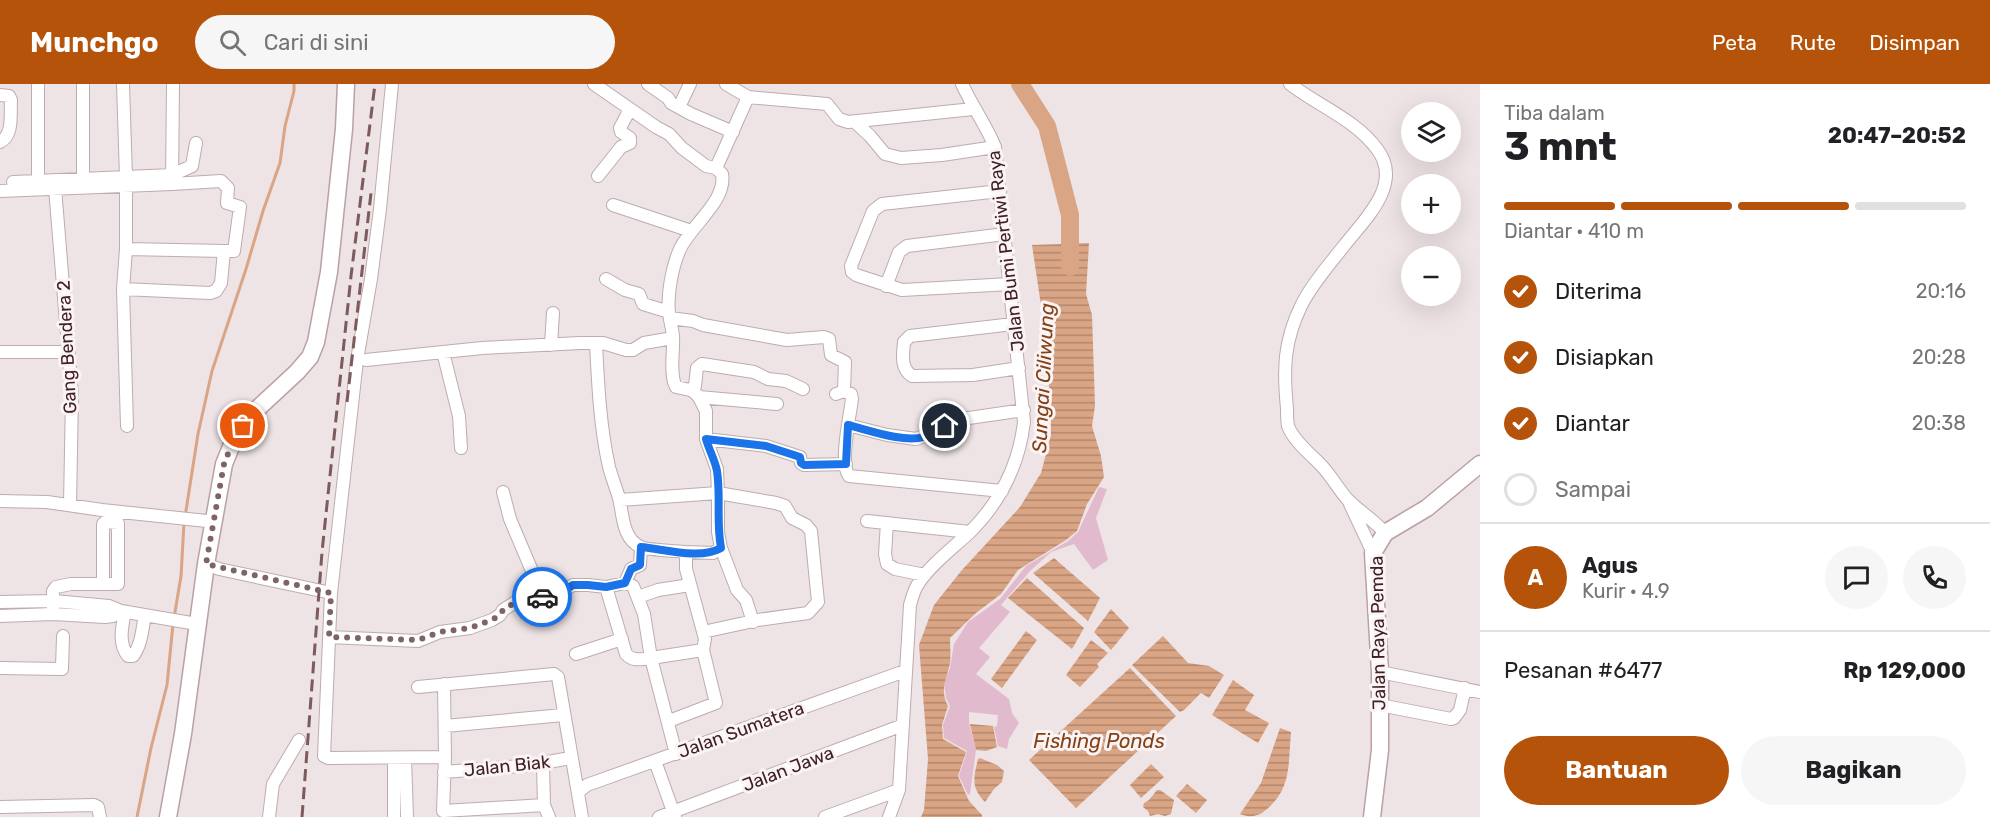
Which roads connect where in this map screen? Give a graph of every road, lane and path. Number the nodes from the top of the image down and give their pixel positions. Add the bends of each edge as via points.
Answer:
1 (38, 84) edge
2 (83, 84) edge
3 (123, 84) edge
4 (173, 84) edge
5 (346, 84) edge
6 (392, 84) edge
7 (594, 84) edge
8 (648, 84) edge
9 (690, 84) edge
10 (726, 84) edge
11 (962, 84) edge
12 (1290, 84) edge
13 (0, 95) edge
14 (748, 98) junction
15 (679, 107) junction
16 (630, 109) junction
17 (974, 109) junction
18 (855, 122) junction
19 (733, 132) junction
20 (0, 142) edge
21 (196, 143) dead end
22 (995, 147) junction
23 (716, 168) junction
24 (598, 176) dead end
25 (83, 178) junction
26 (172, 179) junction
27 (38, 181) junction
28 (126, 182) junction
29 (0, 183) edge
30 (56, 188) junction
31 (0, 191) edge
32 (1000, 191) junction
33 (613, 205) dead end
34 (691, 231) junction
35 (1005, 234) junction
36 (126, 249) junction
37 (224, 251) junction
38 (606, 279) dead end
39 (1010, 284) junction
40 (886, 286) junction
41 (123, 290) junction
42 (553, 313) dead end
43 (670, 315) junction
44 (1013, 324) junction
45 (673, 339) junction
46 (596, 343) junction
47 (551, 345) junction
48 (0, 352) edge
49 (69, 352) junction
50 (443, 352) junction
51 (366, 360) dead end
52 (1019, 368) junction
53 (802, 389) dead end
54 (694, 393) junction
55 (777, 404) dead end
56 (1024, 410) junction
57 (848, 425) junction
58 (127, 426) dead end
59 (706, 439) junction
60 (461, 448) dead end
61 (846, 464) junction
62 (1480, 464) edge
63 (1002, 491) junction
64 (503, 492) dead end
65 (718, 493) junction
66 (620, 500) junction
67 (1348, 500) junction
68 (0, 501) edge
69 (70, 505) junction
70 (867, 521) dead end
71 (206, 523) junction
72 (887, 523) junction
73 (970, 532) junction
74 (1385, 533) junction
75 (641, 547) junction
76 (721, 548) junction
77 (686, 552) junction
78 (1373, 553) junction
79 (206, 564) junction
80 (925, 575) junction
81 (625, 583) junction
82 (103, 584) junction
83 (690, 585) junction
84 (606, 587) junction
85 (331, 593) junction
86 (543, 597) junction
87 (638, 597) junction
88 (0, 602) edge
89 (54, 608) junction
90 (123, 611) junction
91 (145, 615) junction
92 (0, 616) edge
93 (753, 622) junction
94 (194, 623) junction
95 (704, 632) junction
96 (63, 636) dead end
97 (329, 637) junction
98 (621, 639) junction
99 (703, 650) junction
100 (576, 654) dead end
101 (651, 658) junction
102 (0, 668) edge
103 (905, 671) junction
104 (1380, 672) junction
105 (444, 684) junction
106 (418, 687) dead end
107 (1465, 688) junction
108 (1480, 692) edge
109 (1380, 705) junction
110 (563, 715) junction
111 (669, 721) junction
112 (903, 725) junction
113 (445, 726) junction
114 (299, 740) dead end
115 (676, 754) junction
116 (399, 758) junction
117 (445, 758) junction
118 (570, 758) junction
119 (655, 761) junction
120 (543, 764) junction
121 (444, 772) junction
122 (899, 790) junction
123 (578, 792) junction
124 (544, 805) junction
125 (0, 807) edge
126 (674, 815) edge
127 (100, 817) edge
128 (168, 817) edge
129 (269, 817) edge
130 (394, 817) edge
131 (407, 817) edge
132 (549, 817) edge
133 (582, 817) edge
134 (659, 817) edge
135 (825, 817) edge
136 (889, 817) edge
137 (1372, 817) edge

1 - 27 street
2 - 25 street
3 - 28 street
4 - 26 street
5 - 71 main road via 329,272 316,342 310,357 255,411 233,441
6 - 85 street
7 - 16 street
8 - 15 street
9 - 15 street
10 - 14 street
11 - 17 street, Jalan Bumi Pertiwi Raya
12 - 67 street via 1364,136 1376,147 1386,170 1384,189 1372,212 1302,305 1288,339 1284,364 1288,426
13 - 20 street via 11,100 9,132
14 - 18 street via 827,104 839,119
14 - 19 street
15 - 19 street
16 - 23 street via 669,134 706,166
16 - 24 street via 620,128 630,143 621,147
17 - 18 street
17 - 22 street, Jalan Bumi Pertiwi Raya
18 - 22 street via 885,154 900,158
19 - 23 street
21 - 26 street via 192,166
22 - 32 street, Jalan Bumi Pertiwi Raya
23 - 34 street via 722,174 722,191
25 - 27 street
25 - 28 street
26 - 28 street
26 - 37 street via 221,181 227,185 227,203 240,207 234,252
27 - 29 street
28 - 30 street
28 - 36 street
30 - 31 street
30 - 49 street, Gang Bendera 2
32 - 35 street, Jalan Bumi Pertiwi Raya
32 - 40 street via 877,206 851,266 856,275
33 - 34 street
34 - 43 street via 677,257
35 - 39 street, Jalan Bumi Pertiwi Raya
35 - 40 street via 914,244 902,249
36 - 37 street
36 - 41 street
37 - 41 street via 221,283 216,291
38 - 43 street via 639,294 643,304
39 - 40 street via 902,290
39 - 44 street, Jalan Bumi Pertiwi Raya
41 - 58 street
42 - 47 street
43 - 45 street
43 - 57 street via 787,340 829,339 831,355 845,362 840,392 851,394
44 - 52 street, Jalan Bumi Pertiwi Raya
44 - 52 street via 910,336 904,342 903,363 912,376 974,375
45 - 46 street via 644,343 633,350
45 - 54 street via 674,382 676,387
46 - 47 street
46 - 66 street via 603,434
47 - 50 street
48 - 49 street
49 - 69 street, Gang Bendera 2
50 - 51 street
50 - 60 street via 459,417
52 - 56 street, Jalan Bumi Pertiwi Raya
53 - 54 street via 754,372 702,364 697,368
54 - 55 street
54 - 59 street via 706,411
56 - 57 street via 955,420 916,439
56 - 63 street, Jalan Bumi Pertiwi Raya via 1020,448
57 - 61 street
59 - 61 street via 773,448 800,457 804,465
59 - 65 street via 717,469
61 - 63 street via 849,476
62 - 74 main road, Jalan Raya Pemda via 1427,508
63 - 73 street, Jalan Bumi Pertiwi Raya
64 - 86 street via 510,519
65 - 66 street
65 - 76 street
65 - 93 street via 785,506 792,518 811,531 818,602 808,613
66 - 75 street via 626,532
67 - 74 street
67 - 78 street
68 - 69 street
69 - 71 street
70 - 72 street
71 - 79 main road
72 - 73 street
72 - 80 street via 887,564
73 - 80 street, Jalan Bumi Pertiwi Raya
74 - 78 main road, Jalan Raya Pemda
75 - 77 street
75 - 81 street via 640,565 631,569
76 - 77 street via 713,553
76 - 93 street
77 - 83 street
78 - 104 main road, Jalan Raya Pemda
79 - 85 street
79 - 94 main road
80 - 103 street, Jalan Bumi Pertiwi Raya via 909,605
81 - 84 street
81 - 87 street via 633,586
82 - 82 street via 103,524 118,523 118,584
82 - 89 street via 56,587
83 - 87 street
83 - 95 street
84 - 86 street via 573,585
84 - 98 street
85 - 97 street
86 - 97 street via 514,603 492,620 470,628 418,640
87 - 101 street
88 - 89 street
89 - 90 street via 109,606
89 - 92 street
90 - 91 street
90 - 91 street via 122,645 128,656 137,651
91 - 94 street
93 - 95 street
94 - 128 main road via 183,734
95 - 99 street
96 - 102 street via 62,669
97 - 116 street via 324,756
98 - 100 street
98 - 101 street via 630,658
99 - 101 street
99 - 111 street via 716,703
101 - 111 street
103 - 112 street, Jalan Bumi Pertiwi Raya
103 - 115 street, Jalan Sumatera
104 - 107 street
104 - 109 main road, Jalan Raya Pemda
105 - 106 street
105 - 110 street via 554,674 558,677
105 - 113 street
107 - 108 street
107 - 109 street via 1454,718
109 - 137 main road, Jalan Raya Pemda via 1380,750
110 - 113 street
110 - 118 street
111 - 115 street
112 - 122 street, Jalan Bumi Pertiwi Raya
112 - 126 street, Jalan Jawa
113 - 117 street
114 - 129 street via 273,784
115 - 119 street, Jalan Sumatera
116 - 117 street
116 - 130 street
116 - 131 street
117 - 121 street
118 - 120 street, Jalan Biak
118 - 123 street
119 - 123 street, Jalan Sumatera via 587,785
119 - 126 street
120 - 121 street, Jalan Biak
120 - 124 street
121 - 124 street via 443,811
122 - 135 street
122 - 136 street, Jalan Bumi Pertiwi Raya
123 - 133 street
124 - 132 street
125 - 127 street via 94,805
126 - 134 street, Jalan Jawa

